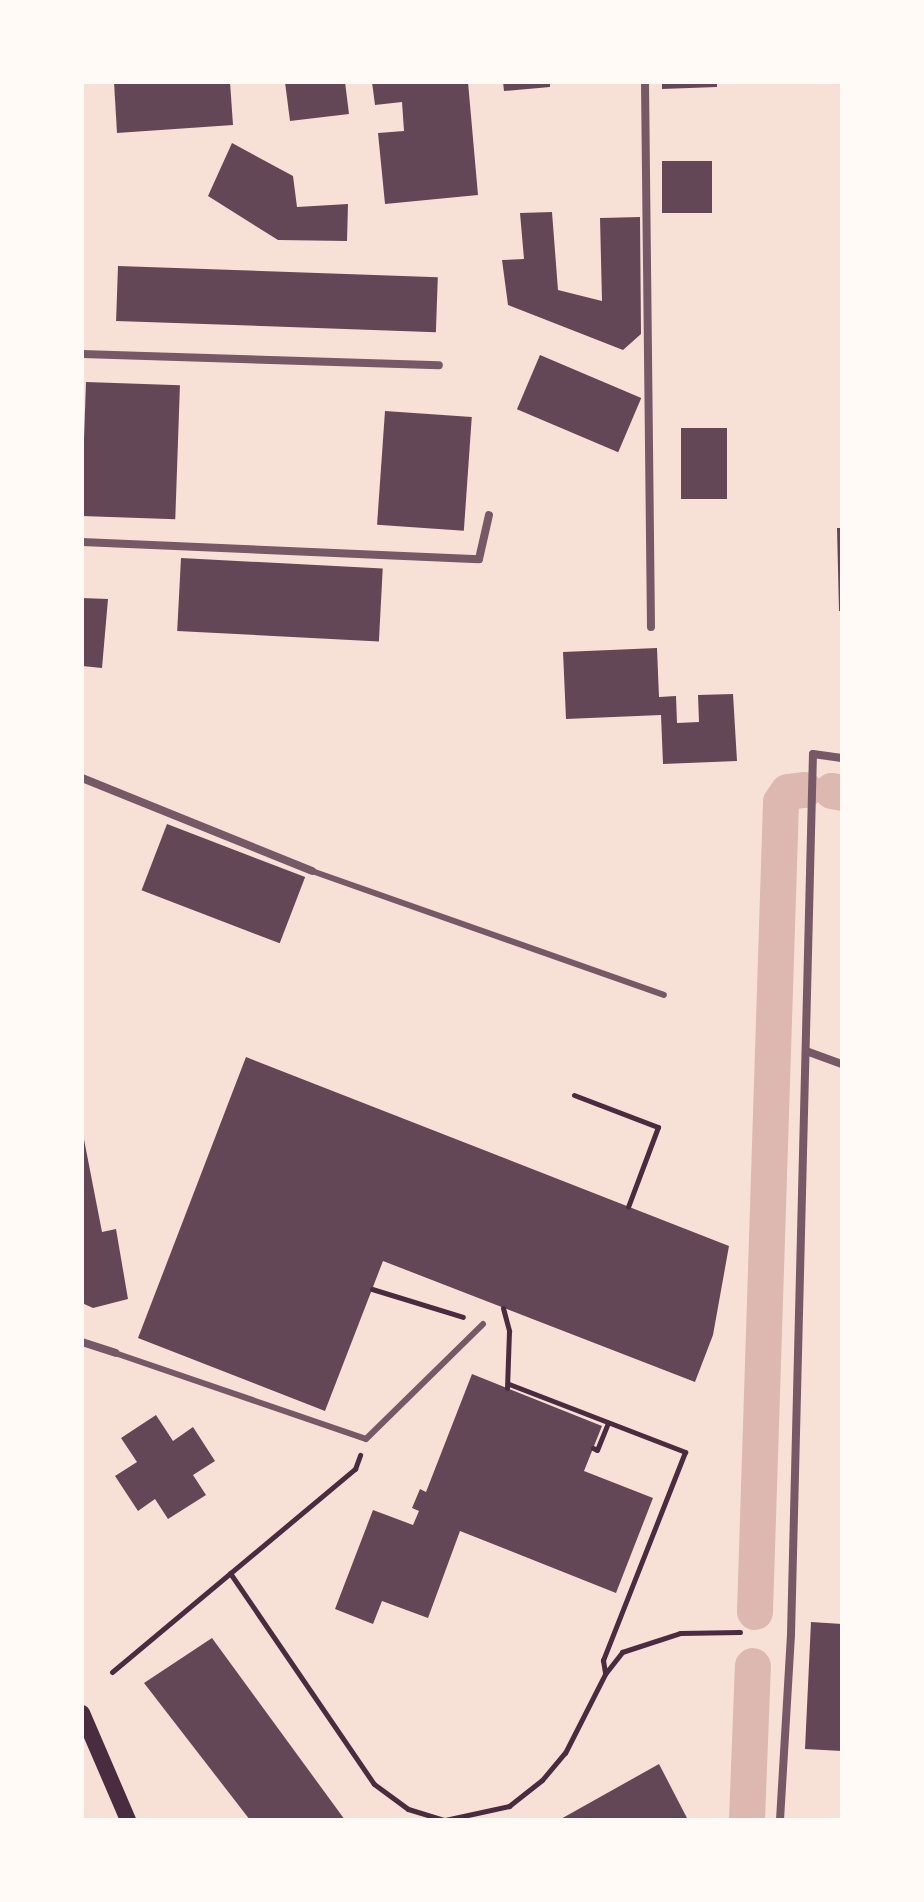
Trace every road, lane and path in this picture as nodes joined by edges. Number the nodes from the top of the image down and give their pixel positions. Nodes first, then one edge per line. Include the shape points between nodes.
1 (645, 82) edge
2 (82, 354) edge
3 (439, 365) dead end
4 (489, 515) dead end
5 (82, 542) edge
6 (651, 627) dead end
7 (842, 758) edge
8 (82, 778) edge
9 (312, 871) joint
10 (664, 995) dead end
11 (806, 1051) junction
12 (842, 1064) edge
13 (574, 1095) dead end
14 (628, 1207) dead end
15 (372, 1289) dead end
16 (503, 1308) dead end
17 (483, 1324) joint
18 (82, 1342) edge
19 (115, 1353) joint
20 (608, 1423) junction
21 (366, 1439) junction
22 (593, 1448) dead end
23 (230, 1573) junction
24 (740, 1632) dead end
25 (112, 1672) dead end
26 (605, 1674) junction
27 (82, 1713) edge
28 (128, 1820) edge
29 (780, 1820) edge

1 - 6 street
2 - 3 street
4 - 5 street via 479,559
7 - 11 street via 813,754
8 - 9 street
9 - 10 lane
11 - 12 street
11 - 29 street via 791,1634
13 - 14 path via 658,1127
15 - 17 path
16 - 20 path via 509,1331 508,1386
17 - 21 lane
18 - 19 street
19 - 21 lane
20 - 22 path via 597,1450
20 - 26 path via 685,1452 603,1660
21 - 23 path via 355,1469
23 - 25 path
23 - 26 path via 374,1784 408,1809 445,1820 509,1806 542,1780 565,1753
24 - 26 path via 680,1633 642,1644 622,1652
27 - 28 main road

